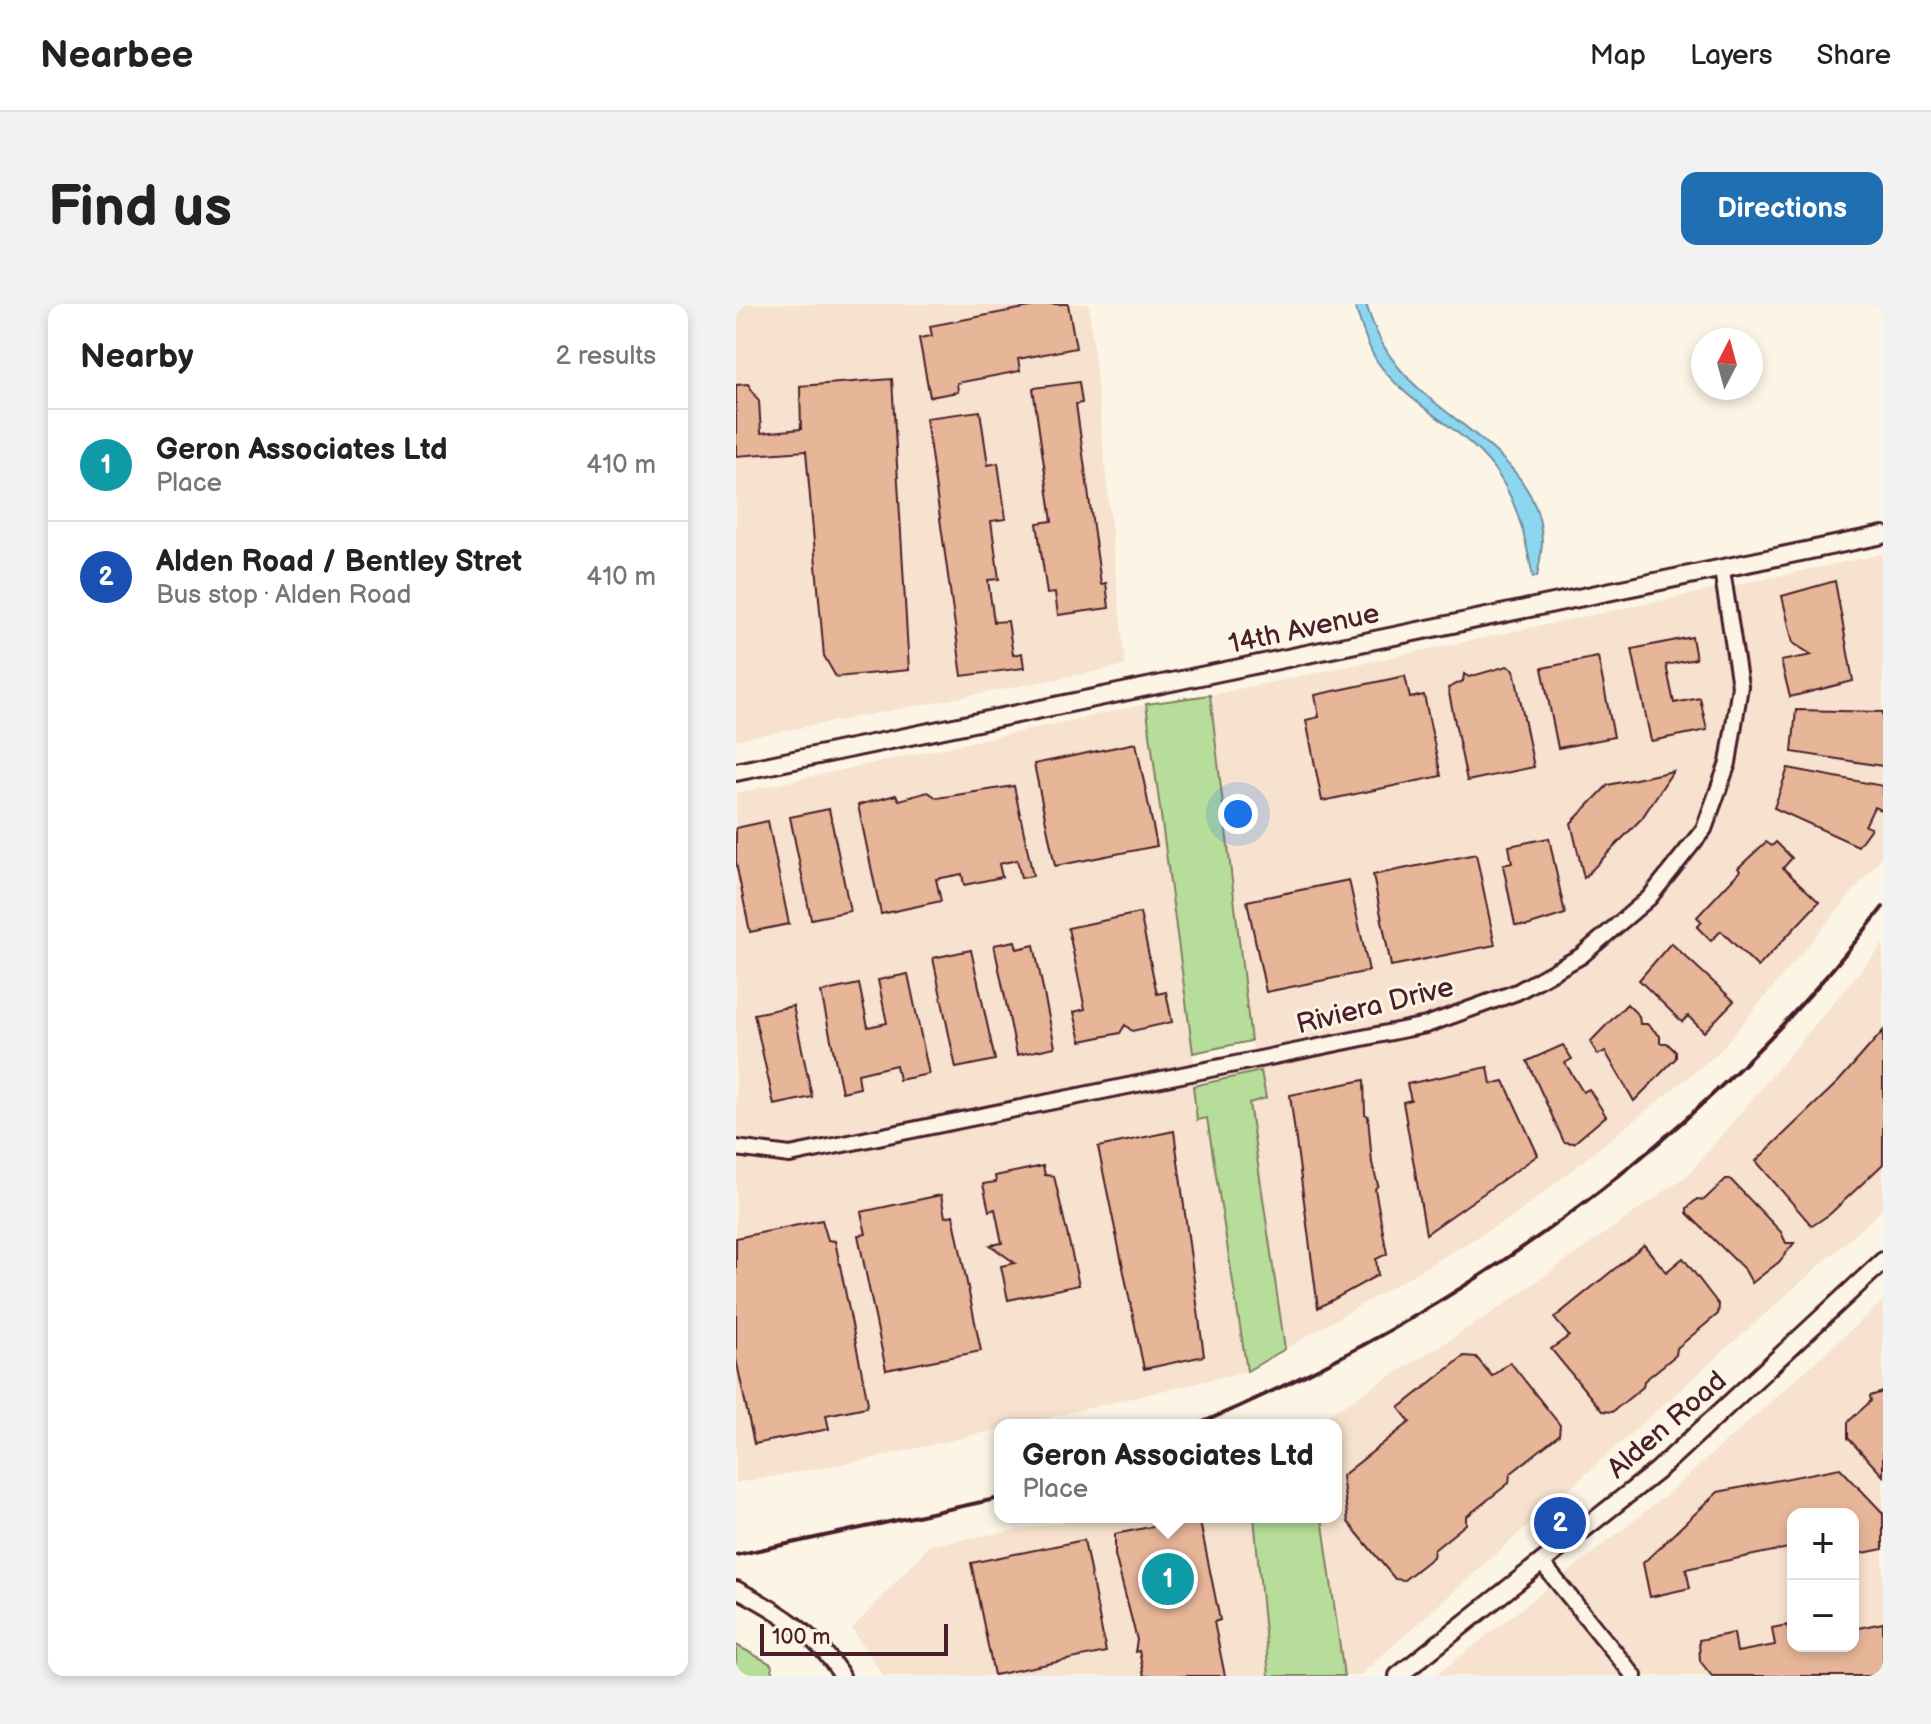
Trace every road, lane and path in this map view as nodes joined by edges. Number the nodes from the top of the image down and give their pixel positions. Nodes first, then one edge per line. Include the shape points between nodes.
1 (1883, 535) edge
2 (1722, 570) junction
3 (736, 772) edge
4 (736, 1148) edge
5 (1883, 1261) edge
6 (1542, 1563) junction
7 (736, 1589) edge
8 (842, 1676) edge
9 (1398, 1676) edge
10 (1634, 1676) edge

1 - 2 main road, 14th Avenue
2 - 3 main road, 14th Avenue
2 - 4 street, Riviera Drive via 1740,686 1728,763 1704,829 1649,898 1581,956 1517,992 1426,1025 790,1155
5 - 6 main road, Alden Road via 1657,1471
6 - 9 main road, Alden Road
6 - 10 street
7 - 8 street via 806,1633

